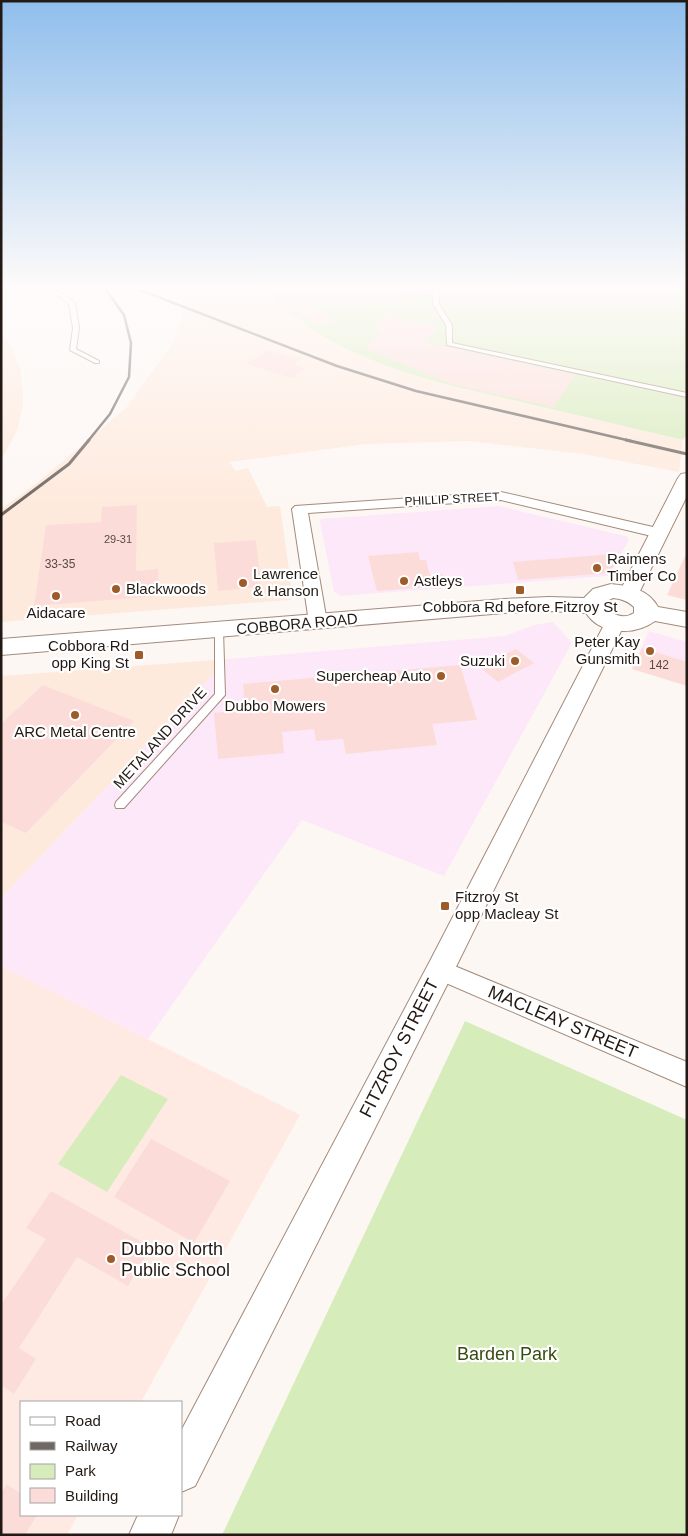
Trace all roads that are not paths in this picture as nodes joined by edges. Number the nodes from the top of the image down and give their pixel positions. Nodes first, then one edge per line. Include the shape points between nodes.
1 (533, 362) edge
2 (687, 394) edge
3 (687, 478) edge
4 (660, 533) junction
5 (629, 593) junction
6 (593, 606) junction
7 (647, 612) junction
8 (687, 620) edge
9 (318, 622) junction
10 (615, 623) junction
11 (218, 630) junction
12 (1, 647) edge
13 (120, 805) dead end
14 (440, 970) junction
15 (687, 1075) edge
16 (182, 1470) edge
17 (158, 1516) edge
18 (149, 1535) edge

1 - 2 lane
3 - 4 street
4 - 5 street
4 - 9 street, PHILLIP STREET via 501,496 300,510
5 - 6 main road via 603,593
5 - 7 main road via 642,601
6 - 9 main road, COBBORA ROAD via 504,606
6 - 10 main road via 600,616
7 - 8 main road
7 - 10 main road via 637,622
9 - 11 main road, COBBORA ROAD
10 - 14 street, FITZROY STREET
11 - 12 main road, COBBORA ROAD
11 - 13 lane, METALAND DRIVE via 220,695
14 - 15 street, MACLEAY STREET
14 - 16 street, FITZROY STREET
17 - 18 street

